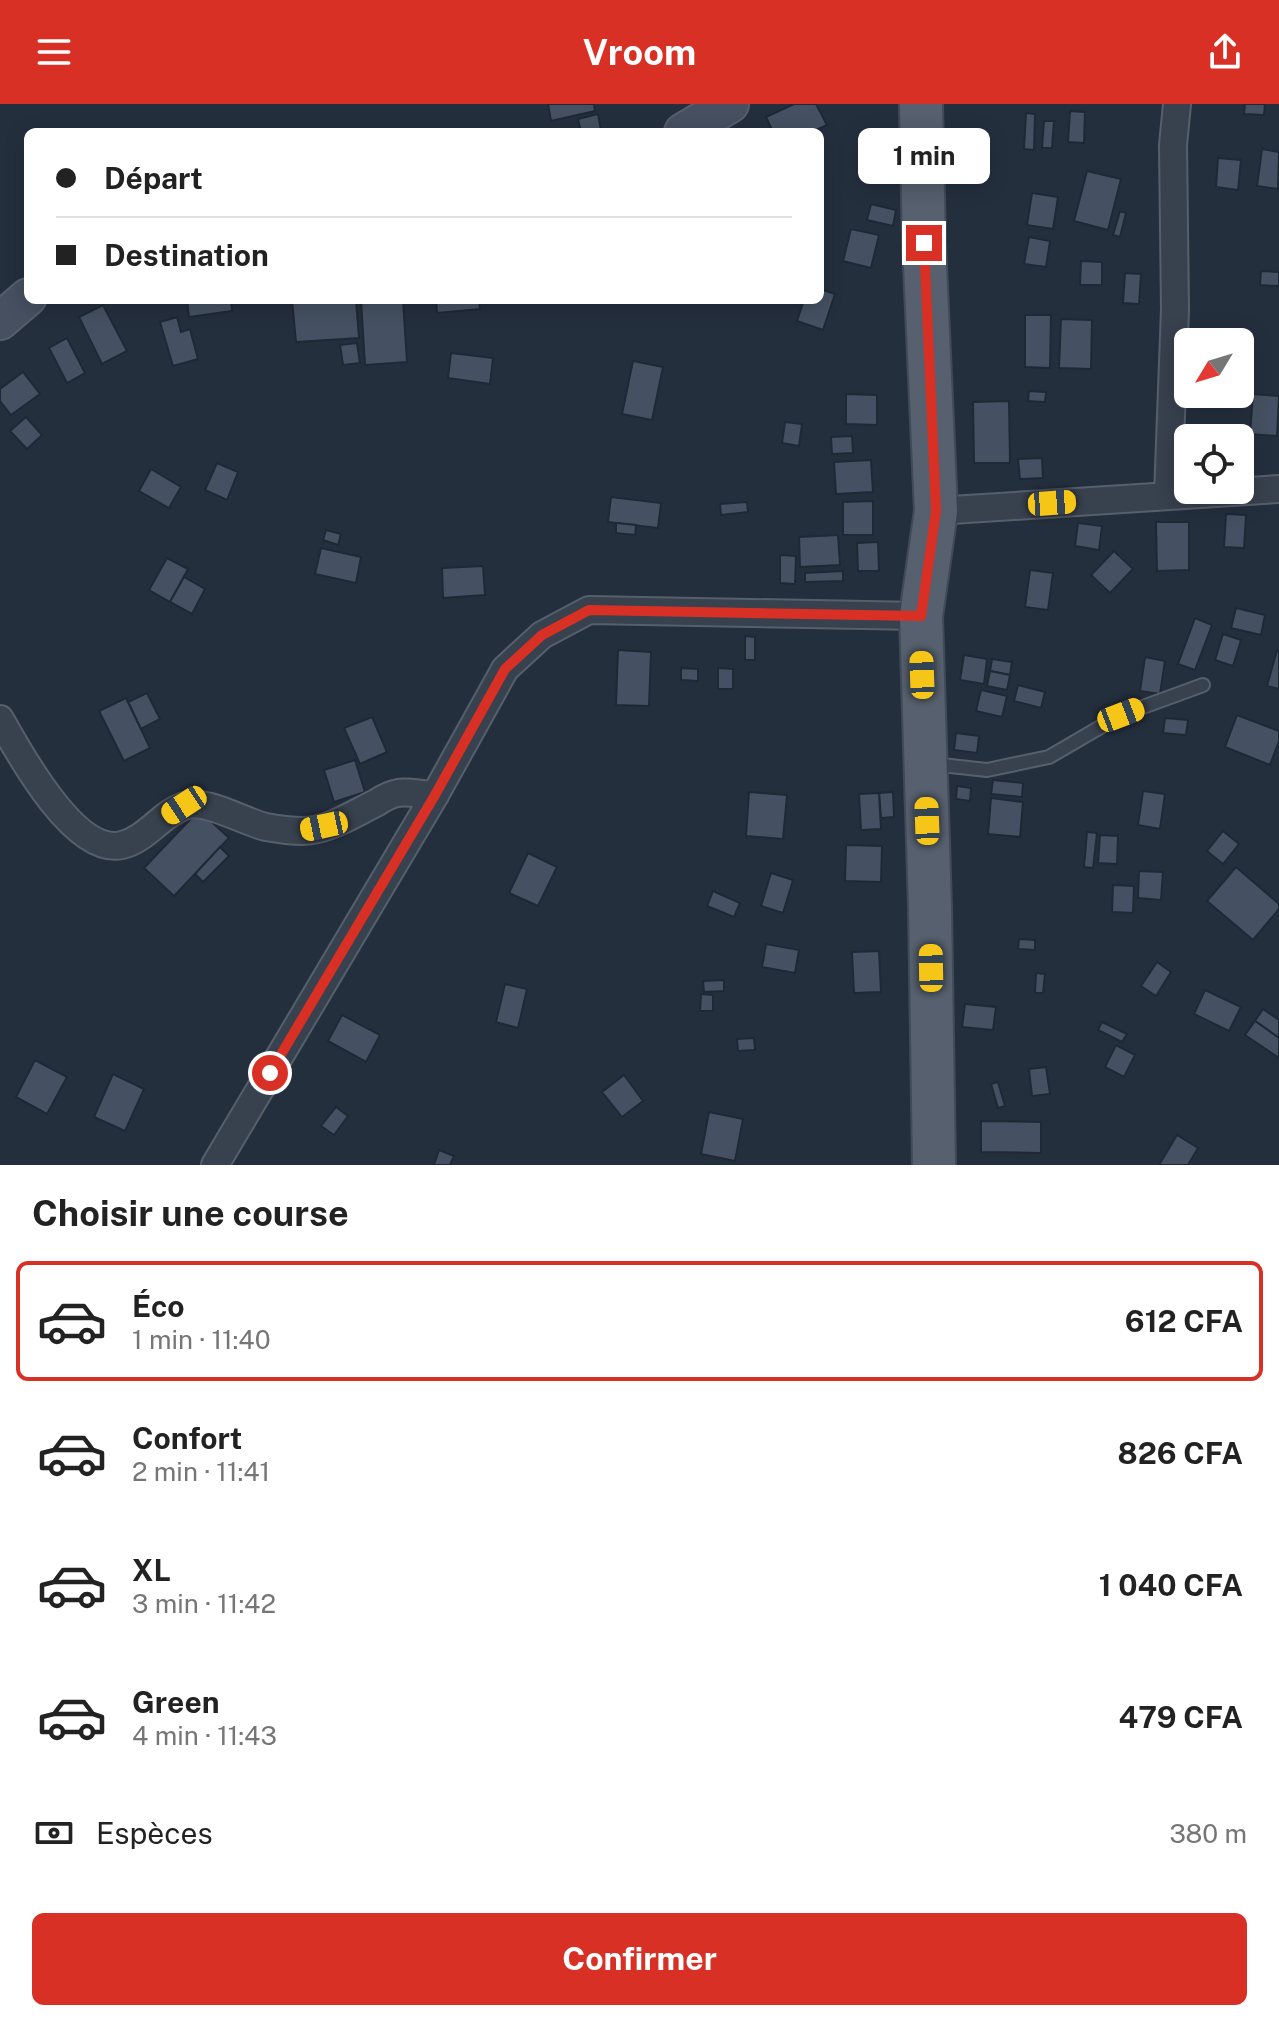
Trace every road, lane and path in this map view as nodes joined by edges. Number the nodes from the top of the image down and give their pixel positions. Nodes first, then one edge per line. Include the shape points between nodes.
1 (730, 104) edge
2 (921, 104) edge
3 (1177, 104) edge
4 (690, 128) edge
5 (24, 300) edge
6 (0, 321) edge
7 (1279, 489) edge
8 (1168, 496) junction
9 (936, 511) junction
10 (921, 616) junction
11 (1203, 685) dead end
12 (0, 719) edge
13 (925, 763) junction
14 (435, 795) junction
15 (215, 1165) edge
16 (934, 1165) edge

1 - 4 main road
2 - 9 main road
3 - 8 street
5 - 6 main road
7 - 8 street
8 - 9 street
9 - 10 main road
10 - 13 main road
10 - 14 street via 589,610 542,635 505,669
11 - 13 lane via 1121,715 1049,757 987,770
12 - 14 street via 33,777 69,821 111,846 138,838 184,805 265,827 304,831 350,817 396,793
13 - 16 main road
14 - 15 street

